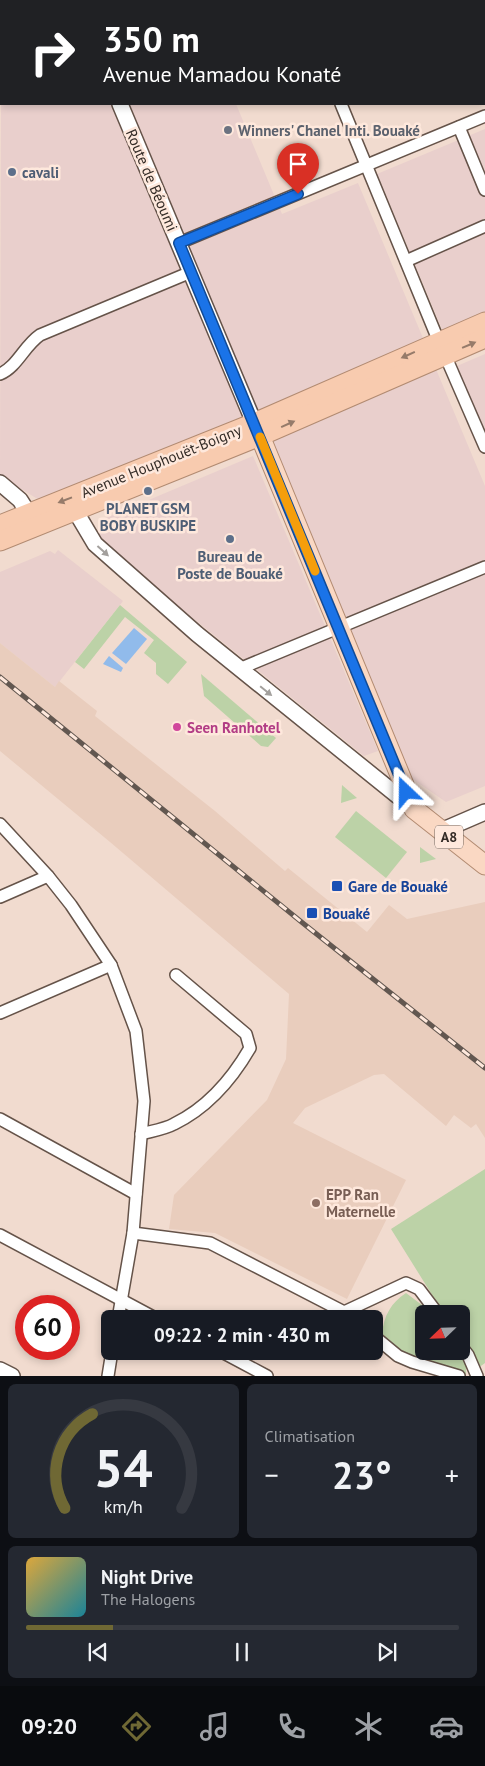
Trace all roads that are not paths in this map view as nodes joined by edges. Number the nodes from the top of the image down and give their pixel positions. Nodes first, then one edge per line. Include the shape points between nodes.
1 (120, 105) edge
2 (341, 105) edge
3 (485, 116) edge
4 (459, 127) junction
5 (366, 166) junction
6 (485, 190) edge
7 (485, 226) edge
8 (179, 243) junction
9 (406, 261) junction
10 (191, 272) junction
11 (485, 322) edge
12 (485, 338) edge
13 (442, 348) junction
14 (0, 374) edge
15 (257, 430) junction
16 (485, 447) edge
17 (0, 483) edge
18 (76, 512) junction
19 (29, 514) junction
20 (0, 525) edge
21 (0, 541) edge
22 (485, 567) edge
23 (338, 628) junction
24 (239, 669) junction
25 (414, 809) junction
26 (485, 812) edge
27 (0, 824) edge
28 (442, 831) junction
29 (485, 864) edge
30 (48, 876) junction
31 (0, 897) edge
32 (111, 965) junction
33 (176, 975) dead end
34 (0, 1013) edge
35 (0, 1119) edge
36 (141, 1134) junction
37 (136, 1194) junction
38 (133, 1232) junction
39 (0, 1235) edge
40 (121, 1300) junction
41 (431, 1305) edge
42 (119, 1310) edge
43 (140, 1310) edge
44 (337, 1310) edge
45 (359, 1310) edge
46 (383, 1344) edge
47 (111, 1360) edge
48 (237, 1360) edge
49 (470, 1360) edge
50 (0, 1370) edge
51 (12, 1376) edge
52 (108, 1376) edge
53 (267, 1376) edge
54 (458, 1376) edge
55 (477, 1376) edge

1 - 8 street, Route de Béoumi / A8
2 - 5 street
3 - 4 street
4 - 5 street
4 - 6 street
5 - 8 street
5 - 9 street
7 - 9 street
8 - 10 street, Route de Béoumi / A8
9 - 13 street
10 - 14 street via 40,335 10,368
10 - 15 street, Route de Béoumi / A8
11 - 13 highway, Avenue Houphouët-Boigny
13 -> 12 highway, Avenue Houphouët-Boigny
13 - 15 highway, Avenue Houphouët-Boigny
13 - 16 street
15 - 18 highway, Avenue Houphouët-Boigny
15 -> 19 highway, Avenue Houphouët-Boigny
15 - 23 main road, Route de Béoumi / A8
17 - 19 street via 20,500
18 - 21 highway, Avenue Houphouët-Boigny
18 -> 24 street via 95,544
19 - 20 highway, Avenue Houphouët-Boigny
22 - 23 street
23 - 24 street
23 - 25 main road, Route de Béoumi / A8
24 -> 25 street
25 - 28 main road, Route de Béoumi / A8
26 - 28 street
27 - 30 street
28 - 29 main road, Route de Béoumi / A8
30 - 31 street
30 - 32 street via 71,904
32 - 34 street
32 - 36 street via 136,1031 144,1101
33 - 36 street via 246,1034 250,1048 238,1069 205,1105 174,1125
35 - 37 street
36 - 37 street
37 - 38 street
38 - 40 street
38 - 44 street via 210,1243
39 - 40 street
40 - 42 street
40 - 43 street
41 - 45 street via 419,1289 406,1283
46 - 54 street via 412,1362
47 - 52 street
48 - 53 street
49 - 55 street
50 - 51 street

